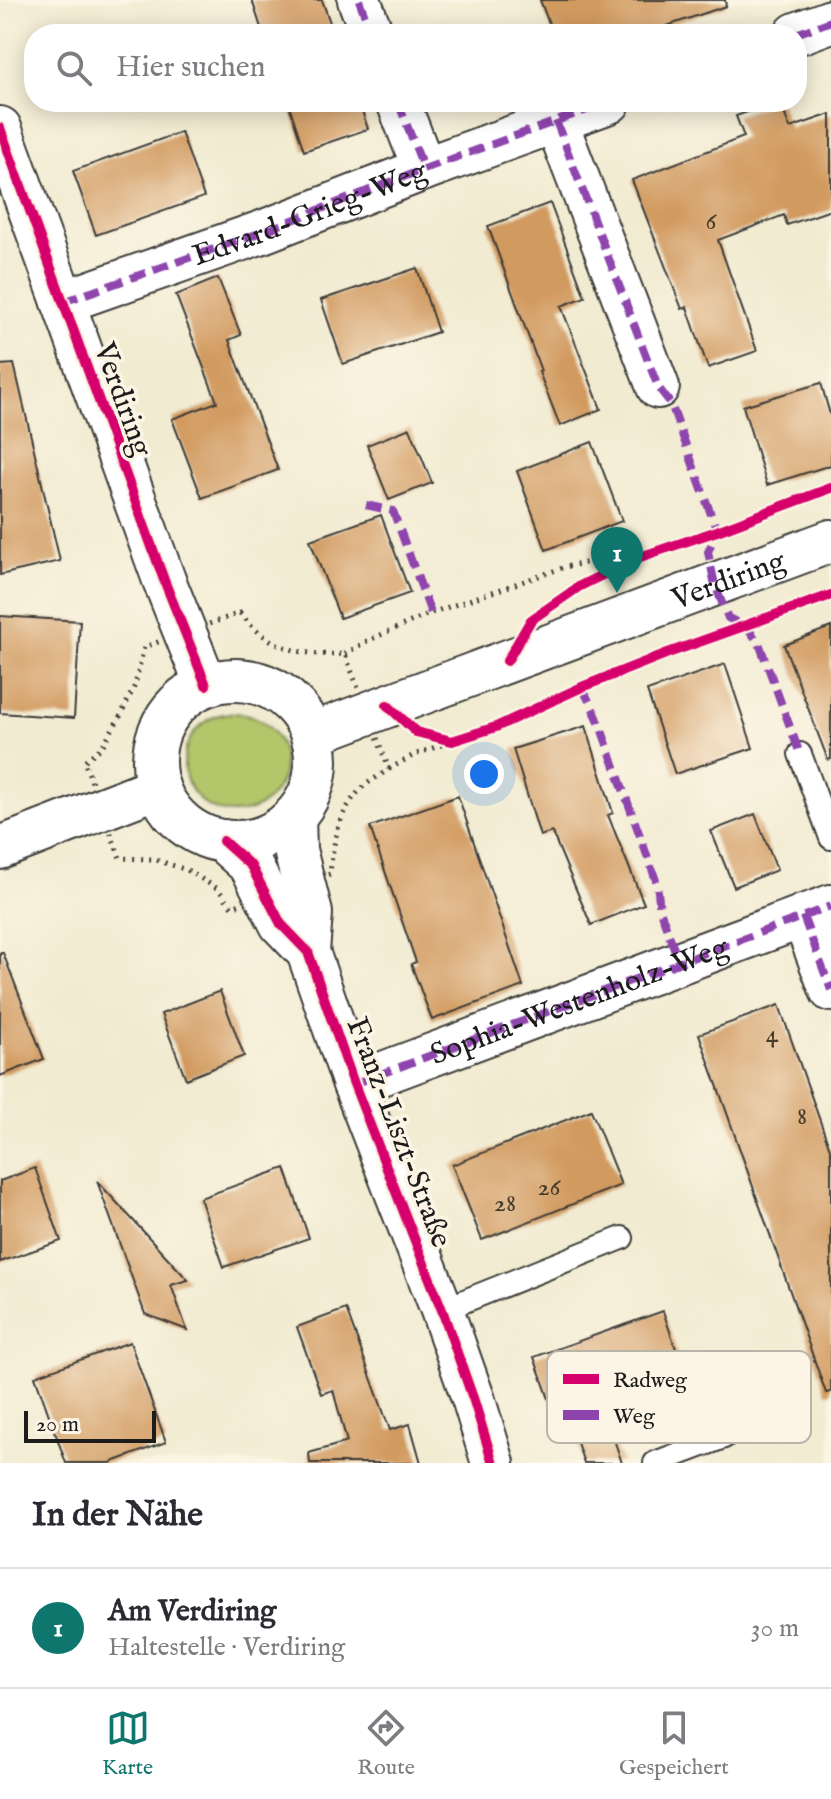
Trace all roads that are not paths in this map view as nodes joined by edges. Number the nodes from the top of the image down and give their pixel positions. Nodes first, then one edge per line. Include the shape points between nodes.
1 (359, 0) edge
2 (831, 21) edge
3 (368, 24) edge
4 (807, 30) edge
5 (402, 112) edge
6 (581, 112) edge
7 (556, 121) junction
8 (0, 128) edge
9 (424, 169) junction
10 (63, 302) junction
11 (658, 387) dead end
12 (831, 541) edge
13 (206, 685) junction
14 (312, 734) junction
15 (800, 754) dead end
16 (158, 787) junction
17 (294, 817) junction
18 (831, 838) edge
19 (223, 841) junction
20 (0, 848) edge
21 (284, 889) junction
22 (817, 911) edge
23 (831, 990) edge
24 (354, 1084) junction
25 (622, 1238) dead end
26 (442, 1310) junction
27 (708, 1443) edge
28 (493, 1463) edge
29 (655, 1463) edge

1 - 3 street
2 - 4 street
5 - 9 street
6 - 7 street, Edvard-Grieg-Weg
7 - 9 street, Edvard-Grieg-Weg
7 - 11 street
8 - 10 street, Verdiring
9 - 10 street, Edvard-Grieg-Weg
10 - 13 street, Verdiring
12 - 14 street, Verdiring
13 - 14 street via 246,680 268,686 289,700
13 - 16 street via 175,705 164,721 156,743
14 - 17 street via 316,775
15 - 18 lane
16 - 19 street via 183,822
16 - 20 street
17 - 19 street via 265,836
17 - 21 street, Franz-Liszt-Straße via 295,850
19 - 21 street, Franz-Liszt-Straße
21 - 24 street, Franz-Liszt-Straße via 311,913 308,952
22 - 23 street, Sophia-Westenholz-Weg
22 - 24 street, Sophia-Westenholz-Weg
24 - 26 street, Franz-Liszt-Straße
25 - 26 lane
26 - 28 street, Franz-Liszt-Straße
27 - 29 lane

